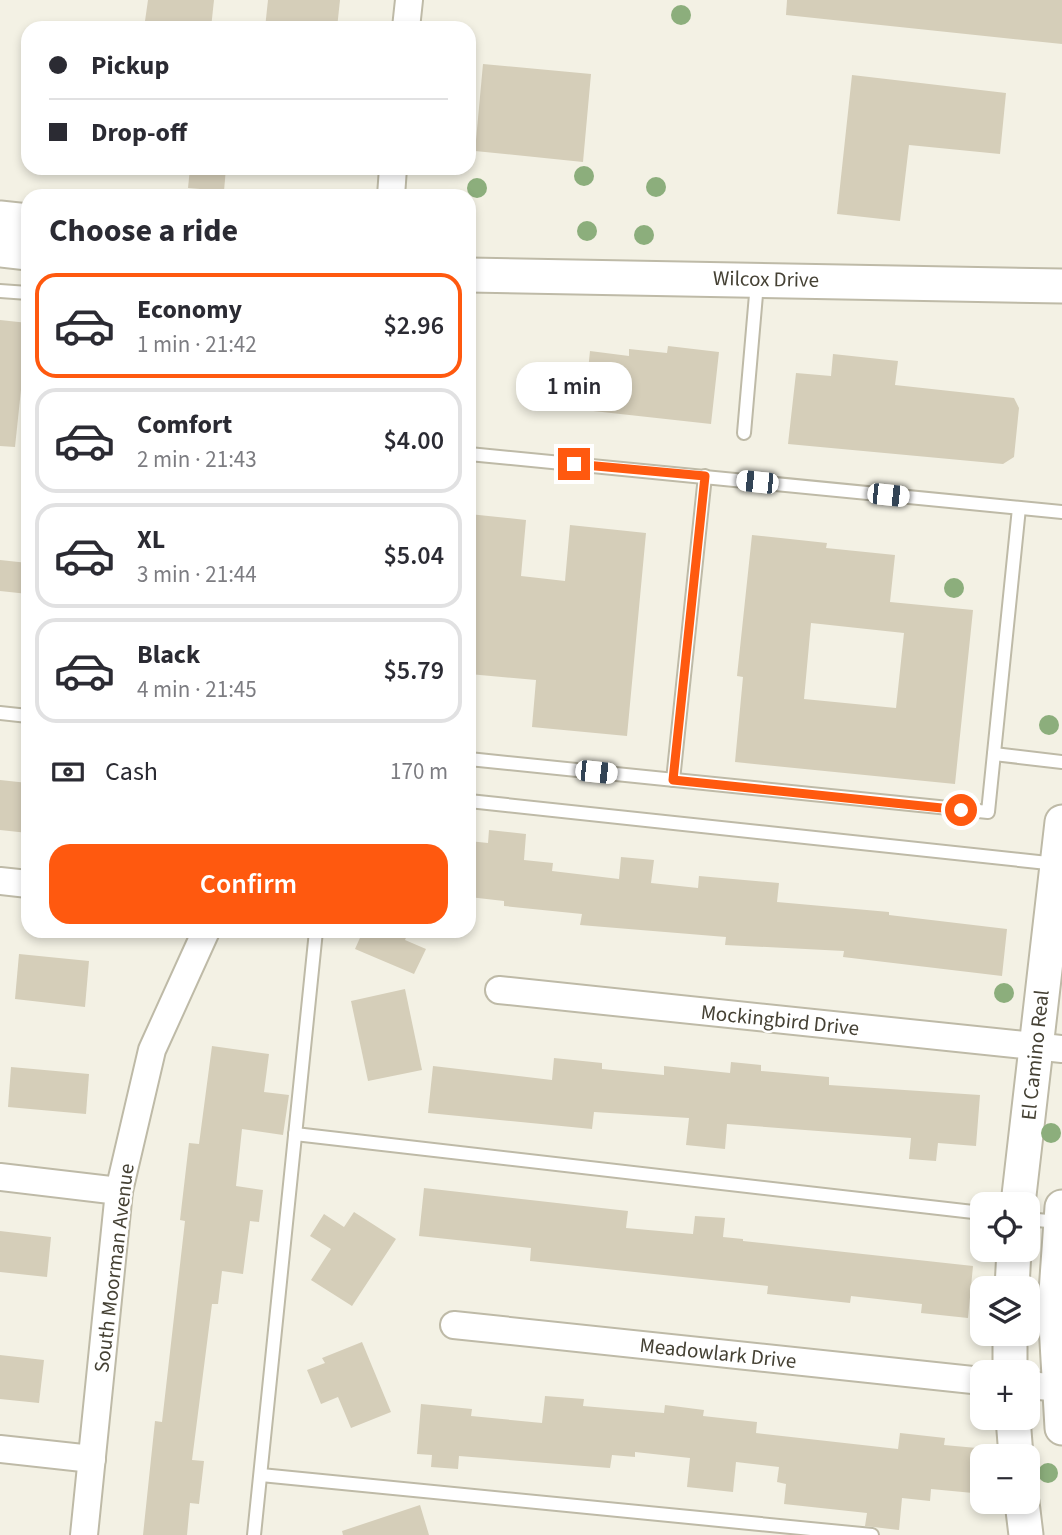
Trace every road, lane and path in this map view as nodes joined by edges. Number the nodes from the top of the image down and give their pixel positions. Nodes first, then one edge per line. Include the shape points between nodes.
1 (409, 0) edge
2 (407, 21) edge
3 (0, 218) edge
4 (21, 220) edge
5 (0, 250) edge
6 (21, 252) edge
7 (476, 275) edge
8 (757, 279) junction
9 (1062, 286) edge
10 (0, 291) edge
11 (21, 292) edge
12 (744, 433) dead end
13 (476, 455) edge
14 (705, 476) junction
15 (1020, 508) junction
16 (1062, 512) edge
17 (0, 713) edge
18 (21, 715) edge
19 (994, 754) junction
20 (476, 760) edge
21 (1062, 761) edge
22 (673, 780) junction
23 (476, 802) edge
24 (1062, 822) edge
25 (1059, 865) edge
26 (0, 881) edge
27 (21, 883) edge
28 (197, 938) edge
29 (315, 938) edge
30 (499, 990) dead end
31 (1049, 1048) edge
32 (295, 1134) junction
33 (0, 1177) edge
34 (119, 1191) junction
35 (1020, 1192) edge
36 (970, 1212) edge
37 (1061, 1217) edge
38 (1040, 1218) edge
39 (454, 1325) dead end
40 (970, 1380) edge
41 (1049, 1387) edge
42 (1062, 1428) edge
43 (0, 1449) edge
44 (92, 1458) junction
45 (261, 1475) junction
46 (1023, 1514) edge
47 (84, 1535) edge
48 (254, 1535) edge
49 (872, 1535) edge
50 (1026, 1535) edge

1 - 2 street
3 - 4 street
5 - 6 street
7 - 8 street, Wilcox Drive
8 - 9 street, Wilcox Drive
8 - 12 lane
10 - 11 lane
13 - 14 lane
14 - 15 lane
14 - 22 lane
15 - 16 lane
15 - 19 lane
17 - 18 lane
19 - 21 lane
19 - 22 lane via 988,812
20 - 22 lane
23 - 25 lane
24 - 25 street, El Camino Real
25 - 31 street, El Camino Real
26 - 27 street
28 - 34 street, South Moorman Avenue via 152,1050
29 - 32 lane
30 - 31 street, Mockingbird Drive
31 - 35 street, El Camino Real
32 - 36 lane
32 - 45 lane
33 - 34 street
34 - 44 street, South Moorman Avenue
37 - 38 lane
37 - 41 street
39 - 40 street, Meadowlark Drive
41 - 42 street
43 - 44 street
44 - 47 street, South Moorman Avenue
45 - 48 lane
45 - 49 lane
46 - 50 street

